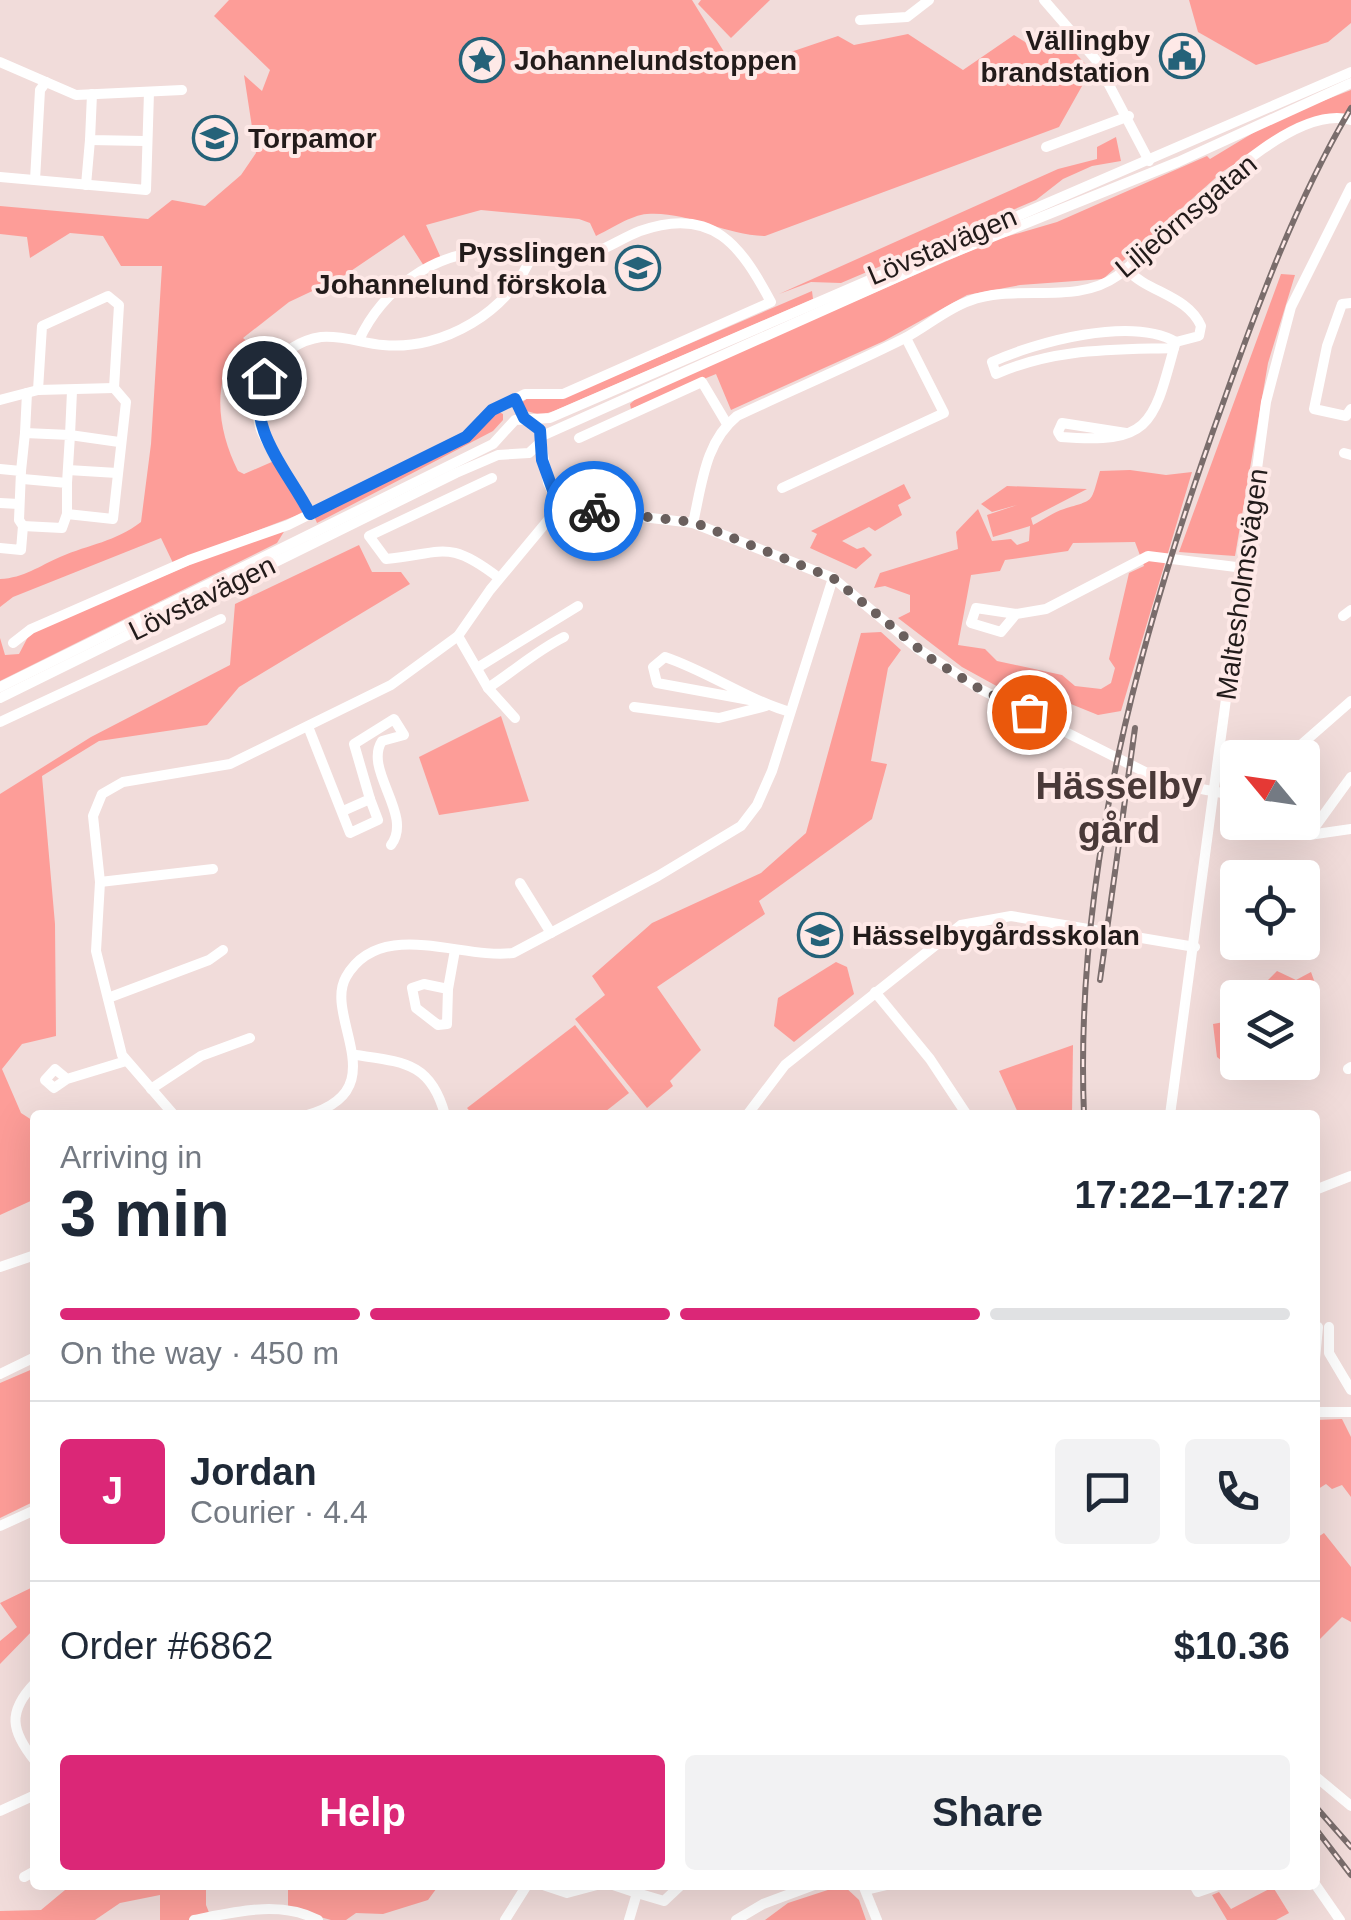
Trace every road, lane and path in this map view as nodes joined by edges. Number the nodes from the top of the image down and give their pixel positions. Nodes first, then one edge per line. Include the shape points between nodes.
1 (930, 0) edge
2 (1044, 0) edge
3 (860, 20) dead end
4 (0, 62) edge
5 (1351, 72) edge
6 (46, 82) junction
7 (1351, 82) edge
8 (182, 90) dead end
9 (149, 92) junction
10 (92, 94) junction
11 (1129, 116) junction
12 (1351, 120) edge
13 (90, 140) junction
14 (146, 142) junction
15 (1046, 147) dead end
16 (1147, 158) junction
17 (1153, 172) junction
18 (0, 177) edge
19 (35, 180) junction
20 (86, 185) junction
21 (1351, 187) edge
22 (532, 255) junction
23 (1126, 269) junction
24 (1351, 303) edge
25 (906, 338) junction
26 (359, 340) junction
27 (1175, 345) junction
28 (114, 388) junction
29 (72, 391) junction
30 (33, 392) junction
31 (0, 400) edge
32 (510, 401) junction
33 (1351, 409) edge
34 (529, 420) junction
35 (726, 424) junction
36 (508, 429) junction
37 (25, 433) junction
38 (1126, 433) junction
39 (70, 435) junction
40 (579, 438) dead end
41 (541, 439) junction
42 (119, 442) junction
43 (517, 453) junction
44 (0, 470) edge
45 (68, 470) junction
46 (117, 474) junction
47 (22, 475) junction
48 (492, 478) dead end
49 (67, 483) junction
50 (548, 483) junction
51 (782, 488) dead end
52 (0, 503) edge
53 (19, 504) junction
54 (559, 507) junction
55 (67, 514) junction
56 (310, 514) junction
57 (693, 522) junction
58 (23, 526) junction
59 (0, 548) edge
60 (1244, 568) junction
61 (499, 578) junction
62 (833, 578) junction
63 (578, 606) dead end
64 (1016, 614) dead end
65 (221, 618) dead end
66 (458, 636) junction
67 (564, 637) dead end
68 (523, 640) junction
69 (13, 643) dead end
70 (536, 651) junction
71 (477, 668) junction
72 (0, 687) edge
73 (488, 688) junction
74 (0, 698) edge
75 (1351, 701) edge
76 (761, 703) junction
77 (634, 708) dead end
78 (790, 712) junction
79 (515, 718) dead end
80 (0, 722) edge
81 (308, 729) junction
82 (1307, 740) edge
83 (1351, 777) edge
84 (1215, 793) junction
85 (1220, 794) edge
86 (370, 799) junction
87 (343, 811) junction
88 (1320, 819) edge
89 (1351, 829) edge
90 (1320, 833) edge
91 (391, 845) dead end
92 (213, 868) dead end
93 (100, 882) junction
94 (520, 883) dead end
95 (551, 933) junction
96 (1195, 947) junction
97 (223, 950) dead end
98 (455, 950) junction
99 (448, 989) junction
100 (875, 992) junction
101 (108, 998) junction
102 (250, 1038) dead end
103 (356, 1054) junction
104 (126, 1061) junction
105 (67, 1079) dead end
106 (151, 1089) junction
107 (754, 1104) junction
108 (170, 1110) edge
109 (318, 1110) edge
110 (444, 1110) edge
111 (750, 1110) edge
112 (758, 1110) edge
113 (964, 1110) edge
114 (1171, 1110) edge
115 (1351, 1176) edge
116 (1320, 1188) edge
117 (30, 1256) edge
118 (0, 1268) edge
119 (1320, 1339) edge
120 (30, 1359) edge
121 (0, 1374) edge
122 (1351, 1390) edge
123 (1320, 1412) edge
124 (1351, 1412) edge
125 (30, 1512) edge
126 (0, 1526) edge
127 (30, 1690) edge
128 (30, 1755) edge
129 (1320, 1780) edge
130 (30, 1797) edge
131 (1351, 1806) edge
132 (0, 1811) edge
133 (30, 1874) edge
134 (24, 1877) dead end
135 (524, 1890) edge
136 (556, 1890) edge
137 (580, 1890) edge
138 (628, 1890) edge
139 (676, 1890) edge
140 (801, 1890) edge
141 (865, 1890) edge
142 (1319, 1890) edge
143 (637, 1893) junction
144 (194, 1920) edge
145 (318, 1920) edge
146 (506, 1920) edge
147 (629, 1920) edge
148 (736, 1920) edge
149 (877, 1920) edge
150 (1340, 1920) edge

1 - 3 street via 906,17
2 - 11 street via 1096,60
4 - 6 street
5 - 16 street, Lövstavägen
6 - 10 street via 76,95
6 - 19 street via 40,90
7 - 17 street, Lövstavägen
8 - 9 street
9 - 10 street
9 - 14 street
10 - 13 street
11 - 15 street
11 - 16 street
12 - 23 street, Liljeörnsgatan via 1313,124 1240,166
13 - 14 street
13 - 20 street
14 - 20 street via 146,190
16 - 17 street
16 - 34 street, Lövstavägen
17 - 41 street, Lövstavägen via 944,256
18 - 19 street
19 - 20 street
21 - 60 street, Maltesholmsvägen via 1307,268 1279,344
22 - 26 street via 472,252 435,264 389,296
22 - 26 street via 502,298 454,333 410,344
22 - 32 street via 575,257 641,231 696,226 738,246 771,302 562,394 531,393
23 - 25 street, Liljeörnsgatan via 1084,291 968,301
23 - 27 street via 1196,314 1200,336
24 - 33 street via 1342,304 1332,328 1314,409 1346,416
25 - 35 street, Liljeörnsgatan
25 - 51 street via 944,413
26 - 56 street via 328,337 295,345 270,367 260,388 260,426
27 - 27 street via 1165,336 1130,332 1076,336 992,362 996,374 1080,350
27 - 38 street via 1158,408 1149,422
28 - 29 street
28 - 30 street via 119,305 108,296 42,326
28 - 42 street via 126,402
29 - 30 street
29 - 39 street
30 - 31 street
30 - 37 street
32 - 34 street
32 - 36 street
32 - 56 street via 466,437
34 - 36 street, Lövstavägen
34 - 41 street
35 - 40 street via 702,382
35 - 57 street via 710,454
36 - 43 street
36 - 72 street, Lövstavägen
37 - 39 street
37 - 47 street
38 - 38 street via 1062,423 1058,432 1105,440
39 - 42 street
39 - 45 street
41 - 43 street, Lövstavägen via 534,451
41 - 50 street
42 - 46 street
43 - 50 street
43 - 74 street, Lövstavägen via 498,454 389,505
44 - 47 street
45 - 46 street
45 - 49 street
46 - 55 street via 113,519
47 - 49 street
47 - 53 street
48 - 61 street via 369,536 386,560 450,550
49 - 55 street
50 - 54 street
52 - 53 street
53 - 58 street
54 - 57 street
54 - 61 street
55 - 58 street via 62,528
56 - 69 street via 31,629
57 - 62 street
58 - 59 street via 21,550
60 - 64 street via 1163,556 1139,560 1046,610
60 - 84 street, Maltesholmsvägen
61 - 66 street
62 - 78 street
62 - 84 street via 918,649 980,689 1165,782
63 - 68 street
65 - 80 street
66 - 71 street
66 - 81 street via 391,686
67 - 70 street
68 - 70 street
68 - 71 street
70 - 73 street
71 - 73 street
73 - 79 street
75 - 82 street
76 - 76 street via 708,672 665,657 653,667 657,683
76 - 77 street via 719,718
76 - 78 street
78 - 95 street via 757,805 741,826
81 - 87 street
81 - 93 street via 230,764 111,786 94,816
83 - 88 street
84 - 85 street
84 - 96 street, Maltesholmsvägen
86 - 87 street
86 - 87 street via 378,820 350,833
86 - 91 street via 354,744 394,719 404,736 382,741 378,753 396,821
89 - 90 street
92 - 93 street
93 - 101 street via 94,936
94 - 95 street
95 - 98 street via 513,953 488,957
96 - 100 street via 1011,916 979,919 950,930
96 - 114 street, Maltesholmsvägen
97 - 101 street
98 - 99 street
98 - 103 street via 393,945 356,965 340,994
99 - 99 street via 412,988 416,1008 438,1025 447,1024
100 - 107 street via 785,1064
100 - 113 street
101 - 104 street
102 - 106 street via 200,1056
103 - 109 street via 346,1086 335,1102
103 - 110 street via 416,1067 438,1091
104 - 105 street
104 - 106 street
106 - 108 street
107 - 111 street
107 - 112 street
115 - 116 street
117 - 118 street
119 - 122 street via 1323,1327 1329,1353
120 - 121 street
123 - 124 street
125 - 126 street
127 - 128 street via 14,1711 13,1725
129 - 131 street
130 - 132 street
133 - 134 street
135 - 146 street
136 - 137 street
138 - 143 street
139 - 143 street via 664,1901
140 - 148 street
141 - 149 street
142 - 150 street
143 - 147 street
144 - 145 street via 256,1909 298,1909

